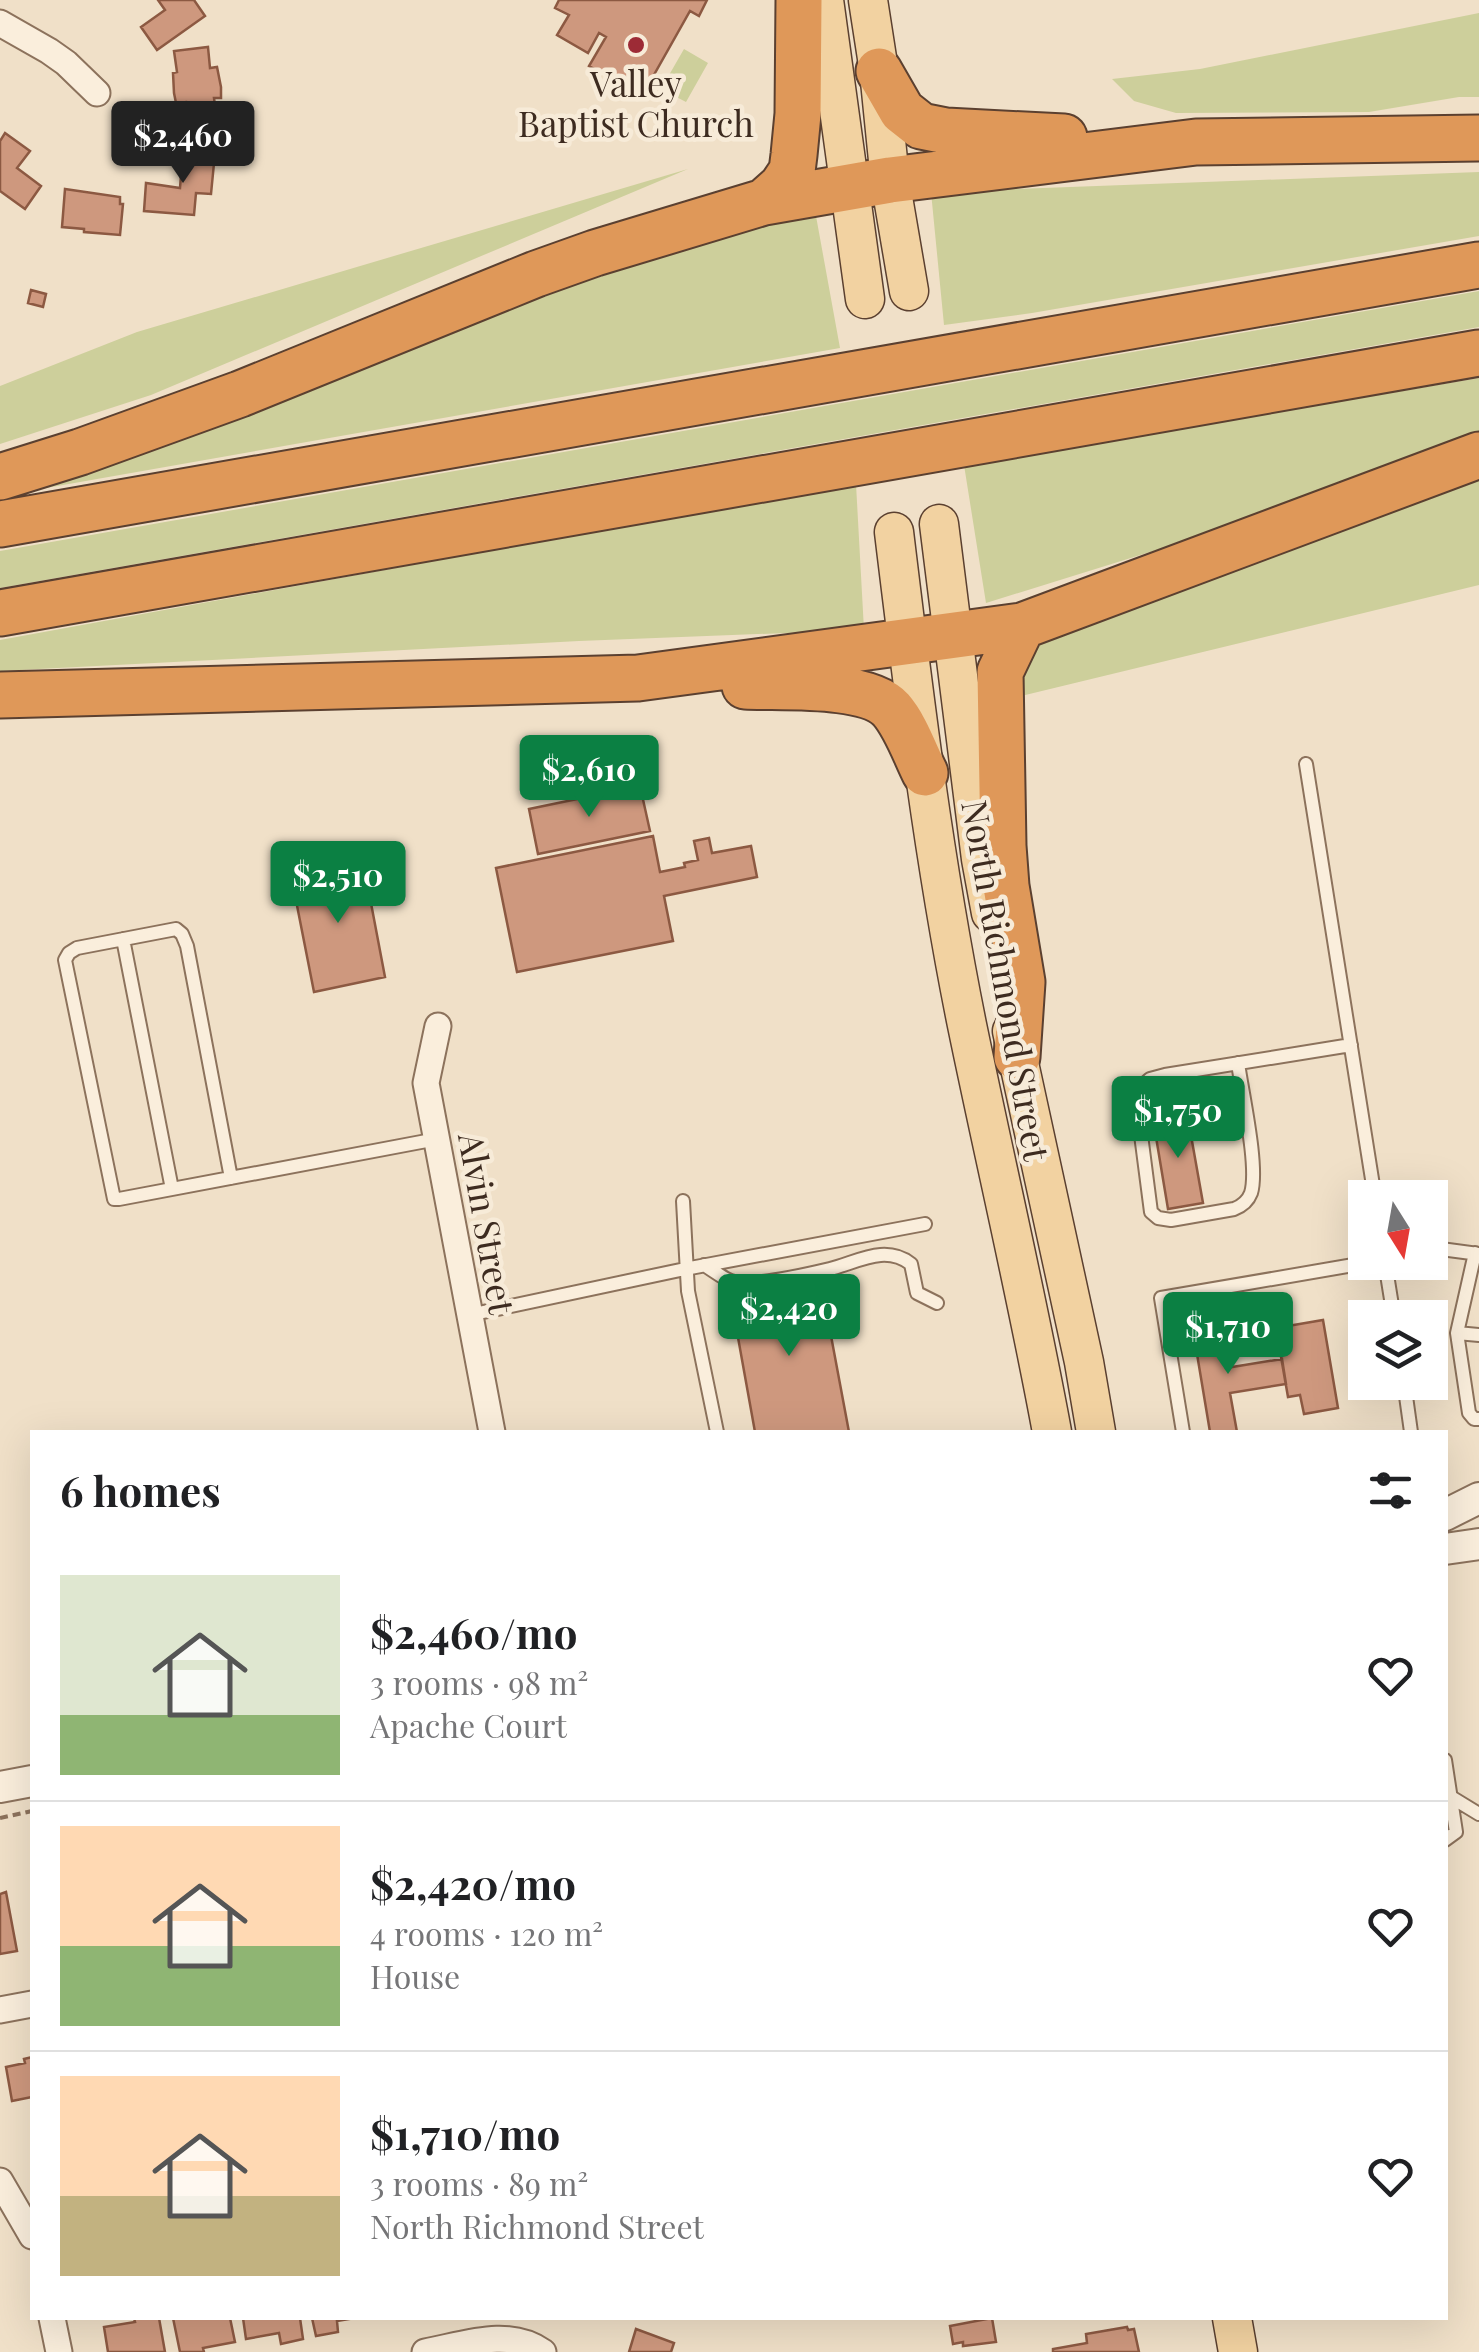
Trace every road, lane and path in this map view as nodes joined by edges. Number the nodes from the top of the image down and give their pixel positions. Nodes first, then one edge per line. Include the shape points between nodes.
1 (799, 0) edge
2 (824, 0) edge
3 (868, 0) edge
4 (0, 23) edge
5 (879, 71) junction
6 (97, 93) dead end
7 (1479, 138) edge
8 (1196, 142) junction
9 (870, 184) junction
10 (764, 202) junction
11 (1479, 266) edge
12 (909, 291) dead end
13 (864, 299) dead end
14 (1479, 353) edge
15 (1479, 455) edge
16 (0, 477) edge
17 (0, 524) edge
18 (939, 524) dead end
19 (894, 532) dead end
20 (0, 613) edge
21 (1022, 626) junction
22 (954, 635) junction
23 (908, 642) junction
24 (638, 678) junction
25 (0, 695) edge
26 (1306, 764) dead end
27 (924, 773) junction
28 (124, 939) junction
29 (438, 1026) dead end
30 (1350, 1045) junction
31 (1017, 1057) junction
32 (1238, 1063) junction
33 (437, 1140) junction
34 (230, 1178) junction
35 (1372, 1180) edge
36 (172, 1189) junction
37 (683, 1200) dead end
38 (925, 1224) dead end
39 (1448, 1250) edge
40 (1477, 1253) edge
41 (704, 1265) junction
42 (1348, 1266) edge
43 (685, 1269) junction
44 (936, 1303) dead end
45 (469, 1315) junction
46 (1456, 1332) junction
47 (1479, 1334) edge
48 (1407, 1400) edge
49 (1479, 1419) edge
50 (492, 1430) edge
51 (717, 1430) edge
52 (1052, 1430) edge
53 (1096, 1430) edge
54 (1183, 1430) edge
55 (1411, 1430) edge
56 (1479, 1490) edge
57 (1448, 1495) edge
58 (1479, 1498) edge
59 (1448, 1514) edge
60 (1448, 1778) edge
61 (30, 1781) edge
62 (0, 1787) edge
63 (1451, 1797) junction
64 (30, 1811) edge
65 (1479, 1814) edge
66 (0, 1818) edge
67 (1449, 1836) edge
68 (30, 2004) edge
69 (0, 2010) edge
70 (0, 2181) edge
71 (30, 2233) edge
72 (52, 2320) edge
73 (1232, 2320) edge
74 (59, 2352) edge
75 (425, 2352) edge
76 (543, 2352) edge
77 (1238, 2352) edge

1 - 10 highway via 792,171
2 - 9 main road
3 - 5 main road
4 - 6 street via 66,62
5 - 8 highway via 902,111 927,127
5 - 9 main road
7 - 8 highway
8 - 9 highway
9 - 10 highway
9 - 12 main road
9 - 13 main road
10 - 16 highway via 595,253 240,394
11 - 17 highway
14 - 20 highway
15 - 21 highway
18 - 22 main road, North Richmond Street
19 - 23 main road, North Richmond Street
21 - 22 highway
21 - 31 highway via 1000,672 1003,846 1022,982
22 - 23 highway
22 - 31 main road, North Richmond Street via 981,858
23 - 24 highway
23 - 27 main road, North Richmond Street
24 - 25 highway
24 - 27 highway via 872,696 894,712
26 - 30 lane
27 - 52 main road, North Richmond Street via 967,1024
28 - 34 lane via 176,929 182,934
28 - 36 lane
28 - 36 lane via 77,948 66,960 114,1198
29 - 33 street, Alvin Street via 426,1083
30 - 32 lane
30 - 35 lane
31 - 53 main road, North Richmond Street
32 - 32 lane via 1165,1074 1141,1087 1144,1159 1151,1212 1158,1218 1234,1209 1250,1196 1254,1168
33 - 34 lane
33 - 45 street, Alvin Street
34 - 36 lane
37 - 43 lane
38 - 41 lane
39 - 40 lane
40 - 46 lane
41 - 43 lane
41 - 44 lane via 748,1284 894,1255 911,1264 917,1293
42 - 54 lane via 1160,1298
43 - 45 lane
43 - 51 lane
45 - 50 street, Alvin Street
46 - 47 lane
46 - 49 lane via 1469,1414
48 - 55 lane
56 - 57 street
58 - 59 street
60 - 63 lane
61 - 62 street
63 - 65 lane
63 - 67 lane
64 - 66 path
68 - 69 street
70 - 71 street
72 - 74 street
73 - 77 main road
75 - 76 street via 499,2338

